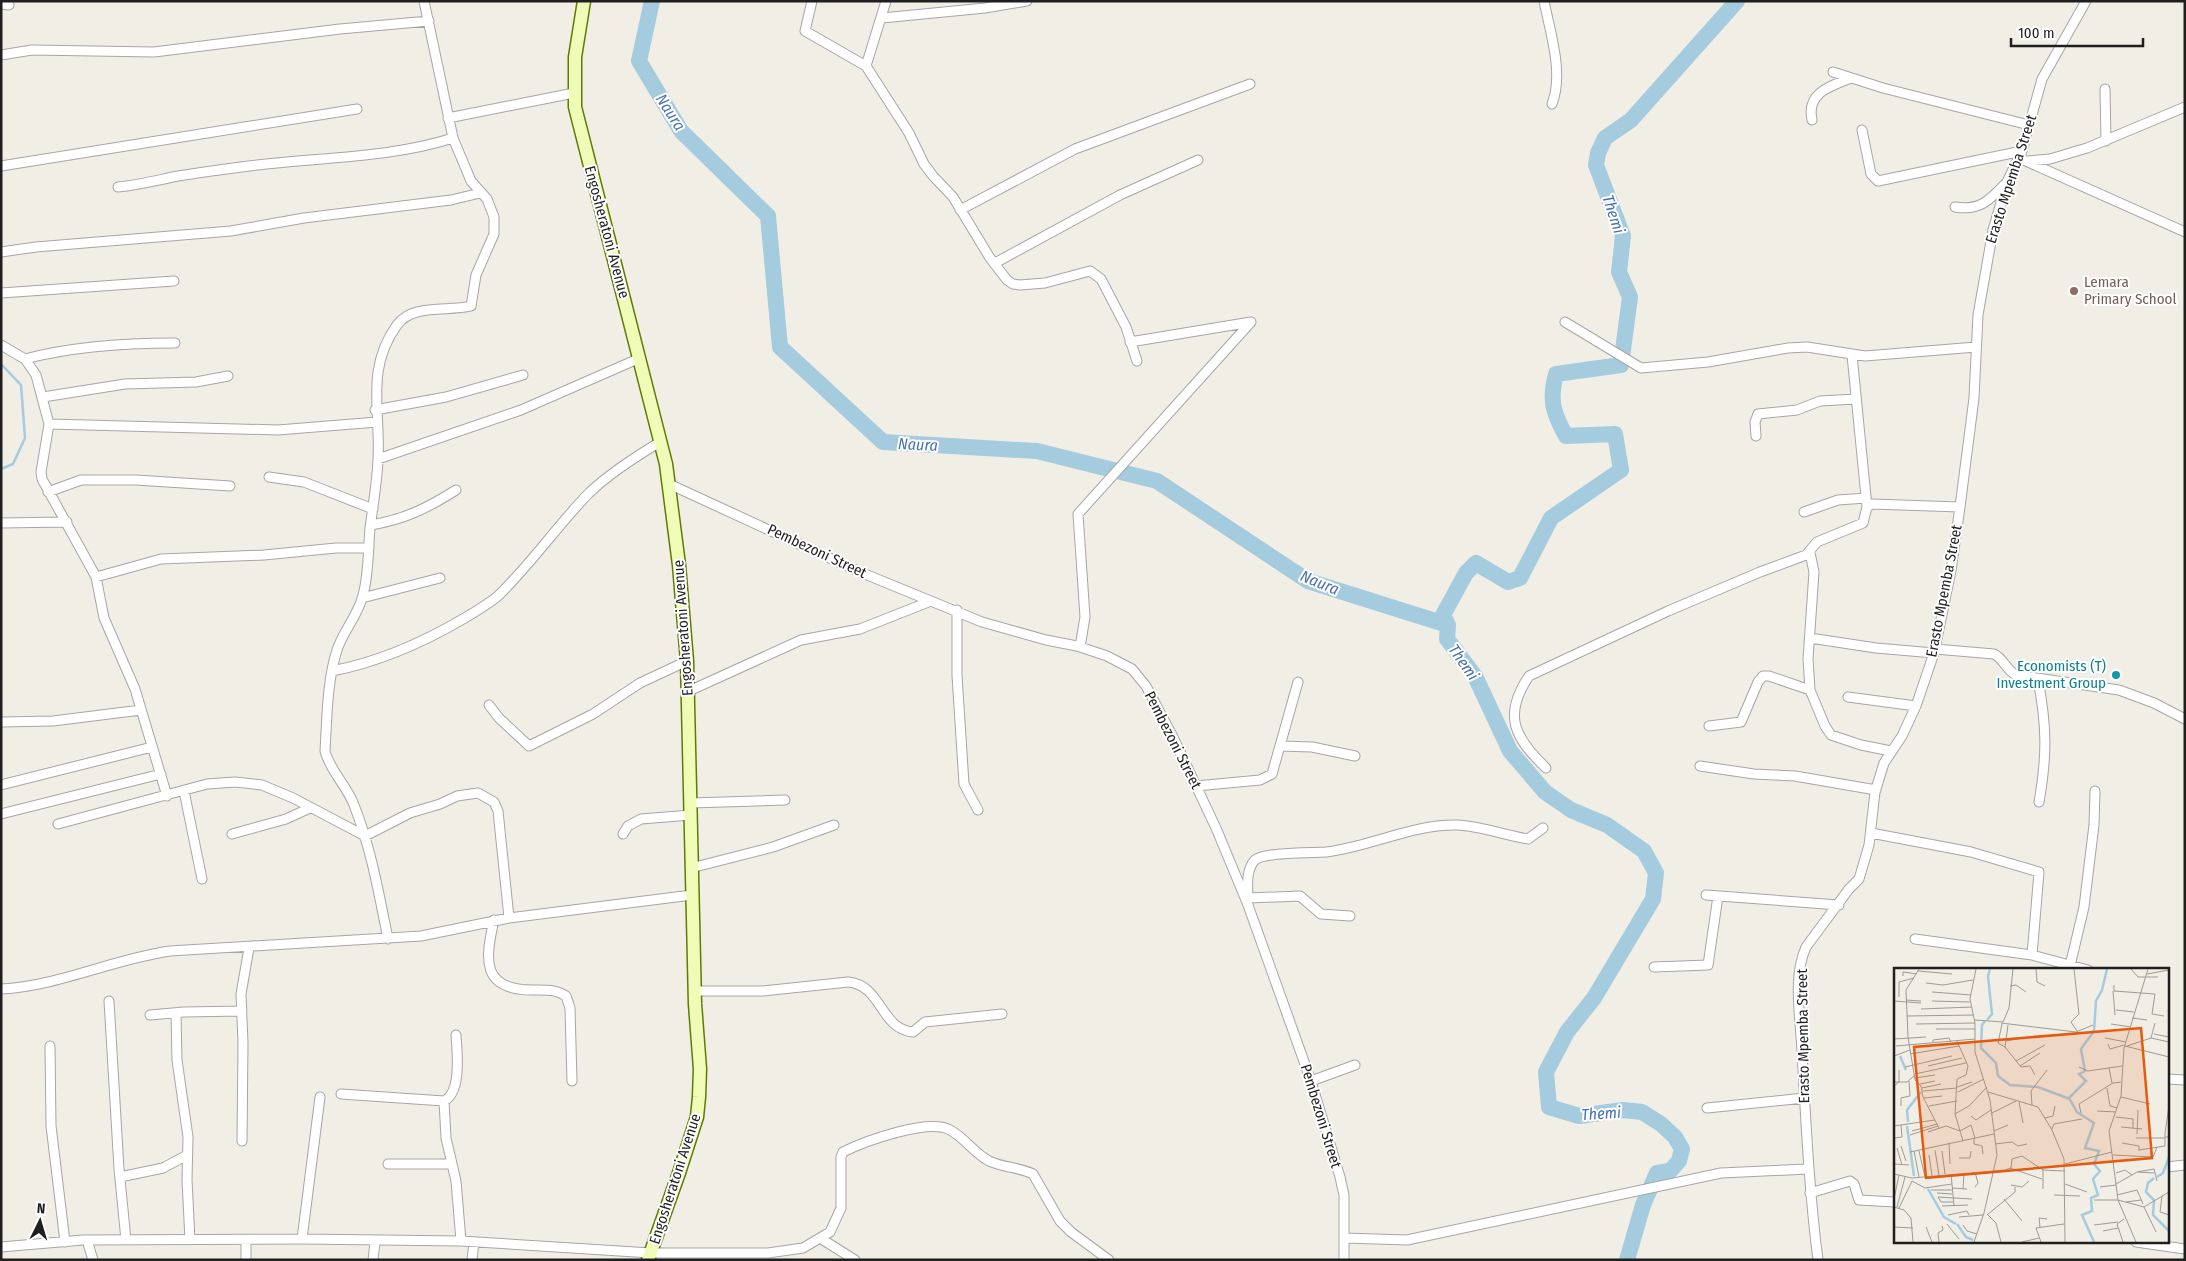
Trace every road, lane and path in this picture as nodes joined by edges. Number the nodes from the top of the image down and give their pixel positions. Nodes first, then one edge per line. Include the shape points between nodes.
1 (424, 1) edge
2 (584, 1) edge
3 (812, 1) edge
4 (886, 1) edge
5 (1027, 1) edge
6 (1544, 1) edge
7 (2086, 1) edge
8 (882, 18) junction
9 (429, 20) junction
10 (1, 55) edge
11 (866, 66) junction
12 (1833, 72) dead end
13 (1851, 78) junction
14 (1250, 84) dead end
15 (2106, 89) dead end
16 (574, 93) junction
17 (1552, 104) dead end
18 (2185, 107) edge
19 (357, 109) dead end
20 (448, 118) junction
21 (1812, 120) dead end
22 (2029, 125) junction
23 (1862, 130) dead end
24 (453, 138) junction
25 (2106, 141) junction
26 (2022, 157) junction
27 (1198, 160) dead end
28 (1, 166) edge
29 (2007, 182) junction
30 (118, 187) dead end
31 (480, 193) junction
32 (1955, 208) dead end
33 (960, 210) junction
34 (2185, 232) edge
35 (1, 252) edge
36 (995, 263) junction
37 (174, 281) dead end
38 (1, 293) edge
39 (1564, 322) dead end
40 (1130, 342) junction
41 (176, 343) dead end
42 (1, 345) edge
43 (1976, 347) junction
44 (1852, 355) junction
45 (640, 358) junction
46 (25, 359) junction
47 (1137, 361) dead end
48 (228, 376) dead end
49 (523, 376) dead end
50 (43, 397) junction
51 (1856, 399) junction
52 (375, 410) junction
53 (377, 422) junction
54 (49, 424) junction
55 (1756, 436) dead end
56 (660, 442) junction
57 (378, 459) junction
58 (269, 477) dead end
59 (669, 484) junction
60 (230, 486) dead end
61 (456, 490) dead end
62 (48, 492) junction
63 (1866, 502) junction
64 (1960, 507) junction
65 (373, 509) junction
66 (1804, 512) dead end
67 (66, 522) junction
68 (1, 523) edge
69 (371, 525) junction
70 (369, 548) junction
71 (1810, 553) junction
72 (96, 577) junction
73 (440, 578) dead end
74 (362, 598) junction
75 (930, 601) junction
76 (956, 610) junction
77 (1810, 638) junction
78 (1080, 647) junction
79 (1934, 651) junction
80 (687, 661) junction
81 (332, 671) junction
82 (2038, 680) junction
83 (1298, 682) dead end
84 (1810, 690) junction
85 (689, 691) junction
86 (1848, 697) dead end
87 (489, 705) dead end
88 (1916, 706) junction
89 (141, 710) junction
90 (2185, 719) edge
91 (1, 722) edge
92 (1709, 726) dead end
93 (1280, 746) junction
94 (152, 747) junction
95 (1891, 751) junction
96 (1355, 756) dead end
97 (1700, 766) dead end
98 (1546, 768) dead end
99 (161, 774) junction
100 (1, 785) edge
101 (1196, 786) junction
102 (184, 790) junction
103 (1876, 790) junction
104 (2095, 791) dead end
105 (167, 796) junction
106 (785, 800) dead end
107 (2039, 802) dead end
108 (310, 808) junction
109 (691, 809) junction
110 (978, 810) dead end
111 (1, 814) edge
112 (58, 824) dead end
113 (834, 825) dead end
114 (1543, 828) dead end
115 (1871, 833) junction
116 (232, 834) dead end
117 (623, 834) dead end
118 (365, 836) junction
119 (691, 868) junction
120 (202, 879) dead end
121 (692, 895) junction
122 (1706, 895) dead end
123 (1718, 896) junction
124 (1248, 902) junction
125 (1839, 904) junction
126 (1350, 916) dead end
127 (509, 918) junction
128 (494, 920) junction
129 (388, 939) junction
130 (1915, 939) dead end
131 (249, 948) junction
132 (2032, 955) junction
133 (1654, 966) dead end
134 (2069, 968) edge
135 (1, 988) edge
136 (694, 991) junction
137 (108, 1000) dead end
138 (242, 1012) junction
139 (176, 1013) junction
140 (1002, 1014) dead end
141 (150, 1015) dead end
142 (456, 1035) dead end
143 (50, 1046) dead end
144 (1355, 1065) dead end
145 (2168, 1079) edge
146 (2185, 1080) edge
147 (572, 1081) dead end
148 (1312, 1081) junction
149 (341, 1094) dead end
150 (320, 1096) dead end
151 (1804, 1098) junction
152 (444, 1102) junction
153 (1707, 1108) dead end
154 (242, 1141) dead end
155 (187, 1155) junction
156 (388, 1164) dead end
157 (451, 1164) junction
158 (2185, 1165) edge
159 (2168, 1167) edge
160 (1808, 1168) junction
161 (120, 1177) junction
162 (1810, 1192) junction
163 (1894, 1202) edge
164 (820, 1238) junction
165 (1344, 1238) junction
166 (302, 1239) junction
167 (87, 1240) junction
168 (126, 1240) junction
169 (190, 1240) junction
170 (246, 1240) junction
171 (461, 1241) junction
172 (65, 1242) junction
173 (375, 1242) junction
174 (474, 1242) junction
175 (2148, 1244) edge
176 (1, 1247) edge
177 (2185, 1250) edge
178 (649, 1256) edge
179 (93, 1260) edge
180 (246, 1260) edge
181 (373, 1260) edge
182 (472, 1260) edge
183 (855, 1260) edge
184 (1109, 1260) edge
185 (1344, 1260) edge
186 (1818, 1260) edge

1 - 9 street
2 - 16 street, Engosheratoni Avenue via 575,57
3 - 11 street via 805,31
4 - 8 street
5 - 8 street
6 - 17 street via 1556,65
7 - 22 street, Erasto Mpemba Street via 2044,74
8 - 11 street
9 - 10 street via 154,52 32,50
9 - 20 street
11 - 33 street via 909,133 924,164
12 - 13 street
13 - 21 street via 1828,86 1812,100
13 - 22 street
14 - 33 street via 1076,149
15 - 25 street
16 - 20 street
16 - 45 street, Engosheratoni Avenue via 583,141
18 - 25 street
19 - 28 street
20 - 24 street
22 - 26 street, Erasto Mpemba Street
23 - 26 street via 1871,174 1878,181
24 - 30 street via 416,148 344,158 258,164
24 - 31 street
25 - 26 street via 2050,159
26 - 29 street, Erasto Mpemba Street
26 - 34 street
27 - 36 street via 1120,195
29 - 32 street via 1988,202 1976,208
29 - 43 street, Erasto Mpemba Street via 1987,256
31 - 35 street via 451,200 304,218 231,231
31 - 52 street via 492,209 495,224 476,276 474,302 464,308 418,311 408,314 398,324 381,360
33 - 36 street
36 - 40 street via 1007,280 1020,285 1090,271 1095,273 1109,293
37 - 38 street
39 - 44 street via 1641,368 1708,362 1788,348 1806,347
40 - 47 street
40 - 78 street via 1252,322 1078,514 1085,617
41 - 46 street via 72,349
42 - 46 street
43 - 44 street via 1879,356
43 - 64 street, Erasto Mpemba Street via 1974,398
44 - 51 street
45 - 56 street, Engosheratoni Avenue
45 - 57 street via 521,410
46 - 50 street via 36,375
48 - 50 street via 196,382 125,384
49 - 52 street
50 - 54 street
51 - 55 street via 1820,401 1797,410 1758,414
51 - 63 street
52 - 53 street
53 - 54 street via 278,430
53 - 57 street
54 - 62 street via 40,472
56 - 59 street, Engosheratoni Avenue
56 - 81 street via 590,493 517,576 480,609 416,644 353,667
57 - 65 street
58 - 65 street via 304,482
59 - 75 street, Pembezoni Street
59 - 80 street, Engosheratoni Avenue
60 - 62 street via 81,480
61 - 69 street via 413,515
62 - 67 street
63 - 64 street
63 - 66 street via 1838,500
63 - 71 street via 1863,523 1817,542
64 - 79 street, Erasto Mpemba Street
65 - 69 street
67 - 68 street
67 - 72 street
69 - 70 street
70 - 72 street via 161,559
70 - 74 street
71 - 77 street via 1814,572
71 - 98 street via 1660,615 1529,676 1519,696 1514,722 1526,748
72 - 89 street via 104,618
73 - 74 street
74 - 81 street via 338,648
75 - 76 street, Pembezoni Street
75 - 85 street via 860,630 801,640
76 - 78 street, Pembezoni Street via 982,622
76 - 110 street via 964,784
77 - 79 street via 1876,648
77 - 84 street
78 - 101 street, Pembezoni Street via 1132,669 1146,686
79 - 82 street via 1994,654 2009,671
79 - 88 street, Erasto Mpemba Street
80 - 85 street, Engosheratoni Avenue
80 - 87 street via 640,683 593,714 529,746
81 - 118 street via 325,751 354,803
82 - 90 street via 2119,690
82 - 107 street via 2046,727 2045,766
83 - 93 street
84 - 92 street via 1763,676 1741,722
84 - 95 street via 1831,735
85 - 109 street, Engosheratoni Avenue
86 - 88 street
88 - 95 street, Erasto Mpemba Street
89 - 91 street via 53,721
89 - 94 street
93 - 96 street via 1312,747
93 - 101 street via 1276,766 1267,778
94 - 99 street
94 - 100 street
95 - 103 street, Erasto Mpemba Street
97 - 103 street via 1794,776
99 - 105 street
99 - 111 street
101 - 124 street, Pembezoni Street
102 - 105 street
102 - 108 street via 236,782 262,785
102 - 120 street
103 - 115 street, Erasto Mpemba Street
104 - 134 street via 2084,907
105 - 112 street
106 - 109 street
108 - 116 street via 286,819
108 - 118 street
109 - 117 street via 641,819 628,826
109 - 119 street, Engosheratoni Avenue
113 - 119 street via 738,857
114 - 124 street via 1528,839 1478,827 1439,825 1329,851 1270,854 1260,857 1251,867 1247,880
115 - 125 street, Erasto Mpemba Street via 1859,879
115 - 132 street via 1971,852 2039,872
118 - 127 street via 410,813 457,796 478,793 488,796 498,811
118 - 129 street
119 - 121 street, Engosheratoni Avenue
121 - 127 street
121 - 136 street, Engosheratoni Avenue
122 - 123 street
123 - 125 street
123 - 133 street via 1708,965
124 - 126 street via 1300,896 1321,914
124 - 148 street, Pembezoni Street
125 - 151 street, Erasto Mpemba Street via 1802,956 1799,994
127 - 128 street
128 - 129 street via 420,936
128 - 147 street via 488,946 488,965 494,978 504,986 559,991 566,996 570,1016
129 - 131 street
130 - 132 street
131 - 135 street via 139,955 28,987
131 - 138 street via 241,994
132 - 134 street
136 - 140 street via 763,991 859,983 897,1026 913,1032 925,1022
136 - 178 street, Engosheratoni Avenue via 700,1070 697,1117
137 - 161 street
138 - 139 street
138 - 154 street
139 - 141 street
139 - 155 street via 177,1060 188,1137
142 - 152 street via 458,1066 453,1090
143 - 172 street via 51,1126
144 - 148 street
145 - 146 street
148 - 165 street, Pembezoni Street via 1344,1195
149 - 152 street
150 - 166 street
151 - 153 street
151 - 160 street, Erasto Mpemba Street
152 - 157 street
155 - 161 street via 163,1168
155 - 169 street
156 - 157 street
157 - 171 street via 456,1182
158 - 159 street
160 - 162 street, Erasto Mpemba Street
160 - 165 street via 1721,1172 1407,1240
161 - 168 street
162 - 163 street via 1850,1181 1859,1200
162 - 186 street, Erasto Mpemba Street
164 - 178 street via 803,1248 768,1253
164 - 183 street
164 - 184 street via 830,1232 840,1208 843,1152 922,1126 943,1127 952,1130 973,1151 989,1161 1033,1174 1060,1221
165 - 185 street, Pembezoni Street
166 - 170 street
166 - 173 street
167 - 168 street
167 - 172 street
167 - 179 street
168 - 169 street
169 - 170 street
170 - 180 street
171 - 173 street
171 - 174 street
172 - 176 street
173 - 181 street
174 - 178 street
174 - 182 street
175 - 177 street

